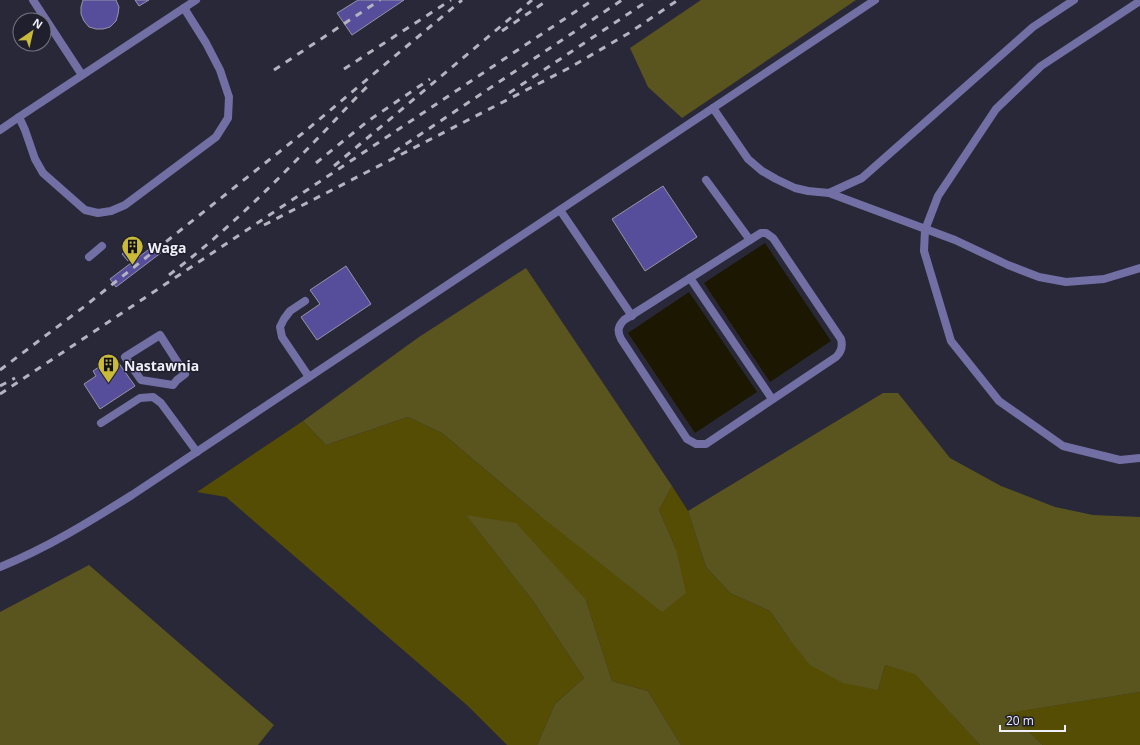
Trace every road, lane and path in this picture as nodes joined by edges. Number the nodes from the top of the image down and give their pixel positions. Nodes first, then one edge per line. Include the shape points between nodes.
1 (33, 0) edge
2 (196, 0) edge
3 (875, 0) edge
4 (1074, 0) edge
5 (1140, 1) edge
6 (184, 8) junction
7 (82, 75) junction
8 (713, 108) junction
9 (18, 117) junction
10 (0, 130) edge
11 (706, 180) dead end
12 (829, 193) junction
13 (560, 210) junction
14 (925, 230) junction
15 (750, 240) junction
16 (102, 246) dead end
17 (89, 257) dead end
18 (1140, 268) edge
19 (690, 278) junction
20 (305, 301) dead end
21 (632, 316) junction
22 (309, 377) junction
23 (158, 383) junction
24 (152, 397) junction
25 (772, 399) junction
26 (101, 422) dead end
27 (197, 452) junction
28 (1140, 458) edge
29 (0, 567) edge

1 - 7 lane
2 - 6 lane
3 - 8 lane
4 - 12 lane via 1033,27 862,178
5 - 14 lane via 1041,66 996,109 938,196
6 - 7 lane
6 - 9 lane via 220,70 229,97 228,118 216,137 125,205 98,213 85,210 43,173
7 - 9 lane
8 - 12 lane via 748,159 762,171 795,188
8 - 13 lane
9 - 10 lane
11 - 15 lane
12 - 14 lane
13 - 21 lane
13 - 22 lane
14 - 18 lane via 955,240 1039,277 1066,282 1104,279
14 - 28 lane via 924,251 951,341 999,401 1063,446 1120,460
15 - 19 lane
15 - 25 lane via 761,233 773,238 842,343 840,353
16 - 17 lane
19 - 21 lane
19 - 25 lane
20 - 22 lane via 290,311 280,327 282,336
21 - 25 lane via 621,324 618,334 692,443 706,444
22 - 27 lane
23 - 23 lane via 141,380 125,357 160,335 185,374 173,385
23 - 24 lane
24 - 26 lane via 140,398
24 - 27 lane via 161,402
27 - 29 lane via 78,529

